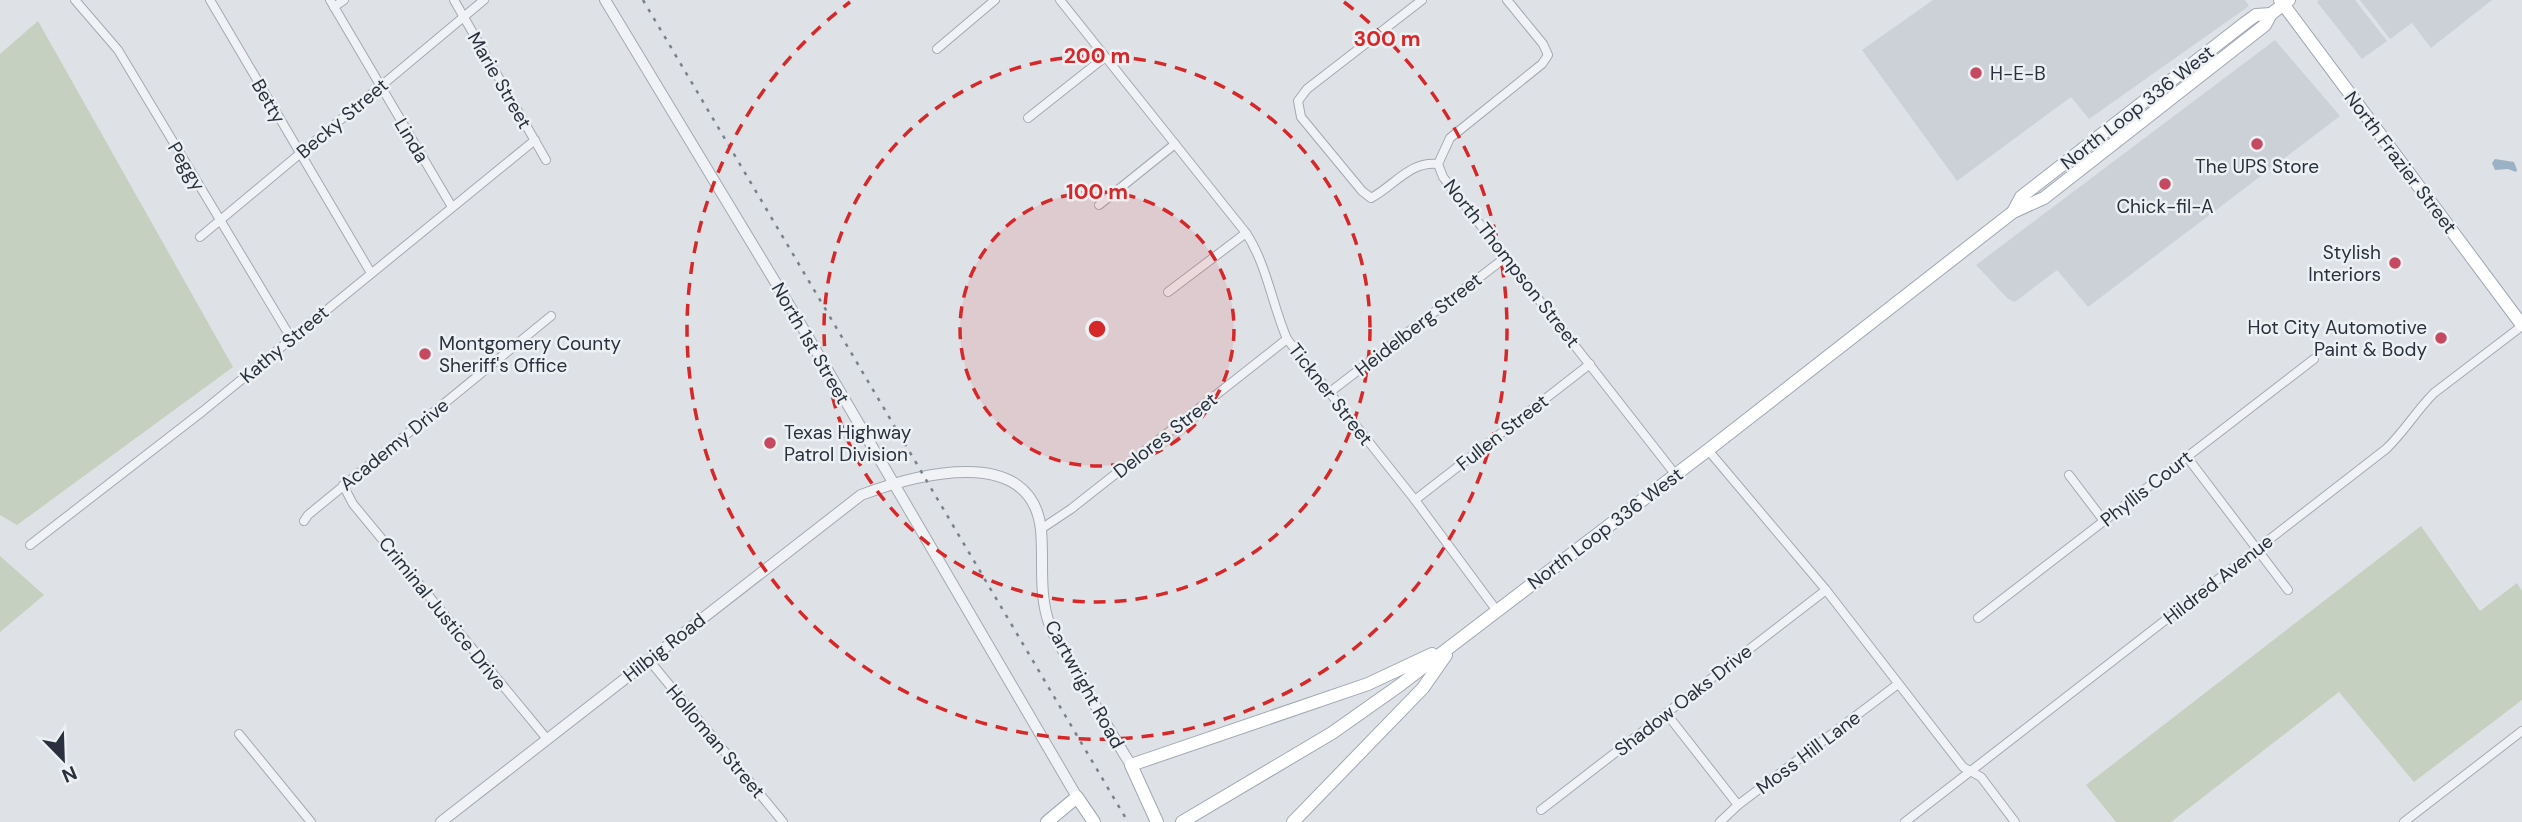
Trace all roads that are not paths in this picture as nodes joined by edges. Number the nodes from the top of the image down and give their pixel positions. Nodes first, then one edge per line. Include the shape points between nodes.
1 (75, 0) edge
2 (210, 0) edge
3 (344, 0) edge
4 (453, 0) edge
5 (484, 0) edge
6 (605, 0) edge
7 (995, 0) edge
8 (1060, 0) edge
9 (1423, 0) edge
10 (1507, 0) edge
11 (2284, 2) edge
12 (332, 4) edge
13 (2271, 14) junction
14 (463, 18) junction
15 (937, 48) dead end
16 (1105, 57) junction
17 (380, 86) junction
18 (2140, 105) junction
19 (1028, 118) dead end
20 (2107, 130) junction
21 (2122, 139) junction
22 (535, 140) junction
23 (1175, 144) junction
24 (299, 153) junction
25 (546, 160) dead end
26 (1438, 164) junction
27 (2068, 180) junction
28 (1099, 205) dead end
29 (452, 207) junction
30 (2013, 212) junction
31 (220, 221) junction
32 (1246, 233) junction
33 (200, 237) dead end
34 (1506, 257) junction
35 (371, 273) junction
36 (1168, 292) dead end
37 (551, 316) dead end
38 (2522, 325) edge
39 (291, 338) junction
40 (1287, 339) junction
41 (2314, 359) dead end
42 (1590, 363) junction
43 (1329, 392) junction
44 (1708, 450) junction
45 (2187, 457) junction
46 (1675, 474) junction
47 (2069, 475) dead end
48 (894, 482) junction
49 (343, 485) junction
50 (1415, 500) junction
51 (2104, 521) junction
52 (304, 522) dead end
53 (1041, 529) junction
54 (30, 545) dead end
55 (2256, 549) junction
56 (1826, 590) junction
57 (2288, 590) dead end
58 (1497, 611) junction
59 (1978, 618) dead end
60 (1455, 643) junction
61 (649, 659) junction
62 (1898, 684) junction
63 (1666, 713) junction
64 (2522, 731) edge
65 (239, 734) dead end
66 (547, 739) junction
67 (1130, 765) junction
68 (1972, 772) junction
69 (1077, 797) junction
70 (1738, 805) junction
71 (1541, 810) dead end
72 (1732, 819) edge
73 (311, 822) edge
74 (441, 822) edge
75 (783, 822) edge
76 (1047, 822) edge
77 (1094, 822) edge
78 (1157, 822) edge
79 (1182, 822) edge
80 (1293, 822) edge
81 (1720, 822) edge
82 (1905, 822) edge
83 (2015, 822) edge
84 (2404, 822) edge

1 - 31 street, Peggy via 118,50
2 - 24 street, Betty
3 - 12 street
4 - 14 street, Marie Street
5 - 14 street, Becky Street
6 - 48 street, North 1st Street
7 - 15 street
8 - 16 street, Tickner Street
9 - 26 street via 1307,89 1298,101 1301,117 1371,198 1414,167
10 - 26 street, North Thompson Street via 1548,55 1450,138
11 - 13 main road, North Loop 336 West
11 - 38 main road, North Frazier Street
12 - 17 street, Linda
13 - 18 main road, North Loop 336 West via 2256,15
13 - 21 main road, North Loop 336 West via 2265,25
14 - 17 street, Becky Street
14 - 22 street, Marie Street
16 - 19 street
16 - 23 street, Tickner Street
17 - 24 street, Becky Street
17 - 29 street, Linda
18 - 20 main road, North Loop 336 West
18 - 21 main road
20 - 27 main road via 2107,140 2074,167
20 - 30 main road, North Loop 336 West via 2021,197
21 - 27 main road, North Loop 336 West
22 - 25 street, Marie Street
22 - 29 street, Kathy Street
23 - 28 street
23 - 32 street, Tickner Street
24 - 31 street, Becky Street
24 - 35 street, Betty
26 - 34 street, North Thompson Street via 1443,177
27 - 30 main road, North Loop 336 West
29 - 35 street, Kathy Street
30 - 44 main road, North Loop 336 West
31 - 33 street, Becky Street
31 - 39 street, Peggy
32 - 36 street
32 - 40 street, Tickner Street via 1256,249
34 - 42 street, North Thompson Street
34 - 43 street, Heidelberg Street
35 - 39 street, Kathy Street
37 - 49 street, Academy Drive
38 - 55 street, Hildred Avenue via 2434,393 2386,449
39 - 54 street, Kathy Street
40 - 43 street, Tickner Street
40 - 53 street, Delores Street
41 - 45 street, Phyllis Court
42 - 46 street, North Thompson Street
42 - 50 street, Fullen Street
43 - 50 street, Tickner Street
44 - 46 main road, North Loop 336 West
44 - 56 street
45 - 51 street, Phyllis Court
45 - 55 street
46 - 58 main road, North Loop 336 West
47 - 51 street
48 - 53 street, Cartwright Road via 962,472 1002,476 1028,494
48 - 61 street, Hilbig Road via 861,495
48 - 69 street, North 1st Street
49 - 52 street, Academy Drive
49 - 66 street, Criminal Justice Drive via 353,504
50 - 58 street, Tickner Street
51 - 59 street, Phyllis Court
53 - 67 street, Cartwright Road via 1042,594 1051,628
55 - 57 street
55 - 68 street, Hildred Avenue
56 - 62 street
56 - 63 street, Shadow Oaks Drive
58 - 60 main road, North Loop 336 West
60 - 67 main road via 1368,684
60 - 79 main road, North Loop 336 West via 1355,718
60 - 80 main road via 1423,688
61 - 66 street, Hilbig Road
61 - 75 street, Holloman Street
62 - 68 street via 1963,767
62 - 70 street, Moss Hill Lane
63 - 70 street
63 - 71 street, Shadow Oaks Drive
64 - 84 street
65 - 73 street
66 - 74 street, Hilbig Road
67 - 78 main road
68 - 82 street, Hildred Avenue
68 - 83 street via 1981,777
69 - 76 main road
69 - 77 main road
70 - 72 street, Moss Hill Lane
72 - 81 street, Moss Hill Lane

